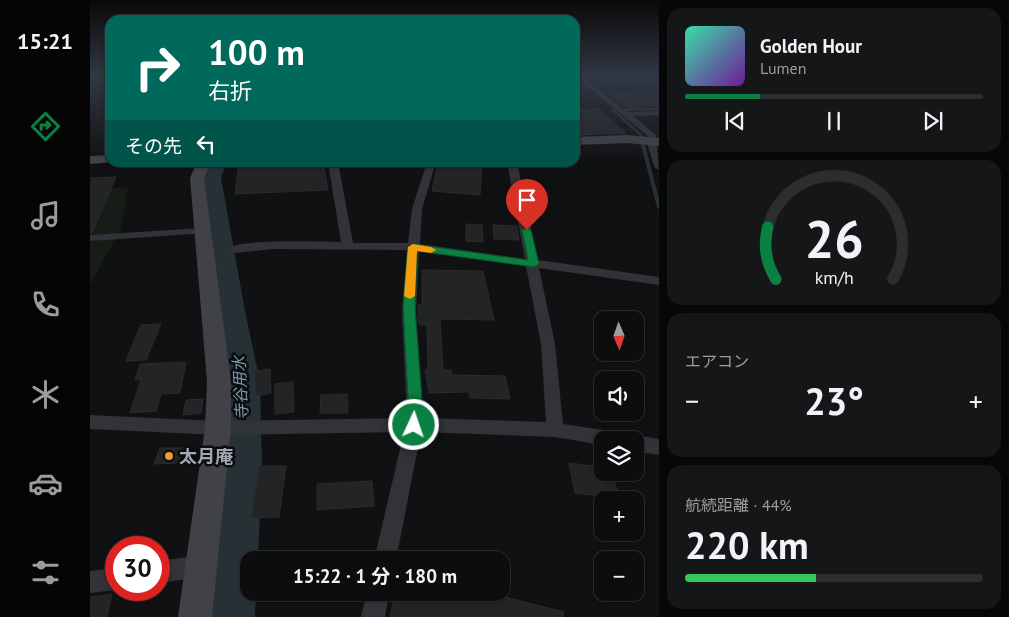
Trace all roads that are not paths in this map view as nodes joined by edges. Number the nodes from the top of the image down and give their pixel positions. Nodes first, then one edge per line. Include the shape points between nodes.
1 (614, 105) edge
2 (659, 113) edge
3 (626, 114) junction
4 (580, 141) edge
5 (656, 141) edge
6 (105, 159) edge
7 (90, 160) edge
8 (202, 167) edge
9 (334, 167) edge
10 (430, 167) edge
11 (513, 167) edge
12 (659, 167) edge
13 (203, 231) junction
14 (90, 238) edge
15 (348, 246) junction
16 (413, 247) junction
17 (234, 248) dead end
18 (534, 264) junction
19 (659, 281) edge
20 (90, 422) edge
21 (414, 425) junction
22 (218, 428) junction
23 (555, 430) junction
24 (594, 436) edge
25 (644, 444) edge
26 (659, 447) edge
27 (387, 551) edge
28 (202, 566) junction
29 (170, 570) edge
30 (105, 580) edge
31 (90, 582) edge
32 (376, 601) edge
33 (194, 617) edge
34 (373, 617) edge

1 - 3 street
2 - 3 street
3 - 5 street
4 - 5 street
5 - 12 street via 652,146
6 - 7 street
8 - 13 street via 197,178
9 - 15 street
10 - 16 street via 417,210
11 - 18 street
13 - 14 street
13 - 22 street via 219,381
15 - 16 street
15 - 17 street
16 - 18 street
16 - 21 street via 409,307
18 - 19 street
18 - 23 street via 548,344
20 - 22 street
21 - 22 street
21 - 23 street
21 - 27 street
22 - 28 street
23 - 24 street
25 - 26 street
28 - 29 street
28 - 33 street
30 - 31 street
32 - 34 street

